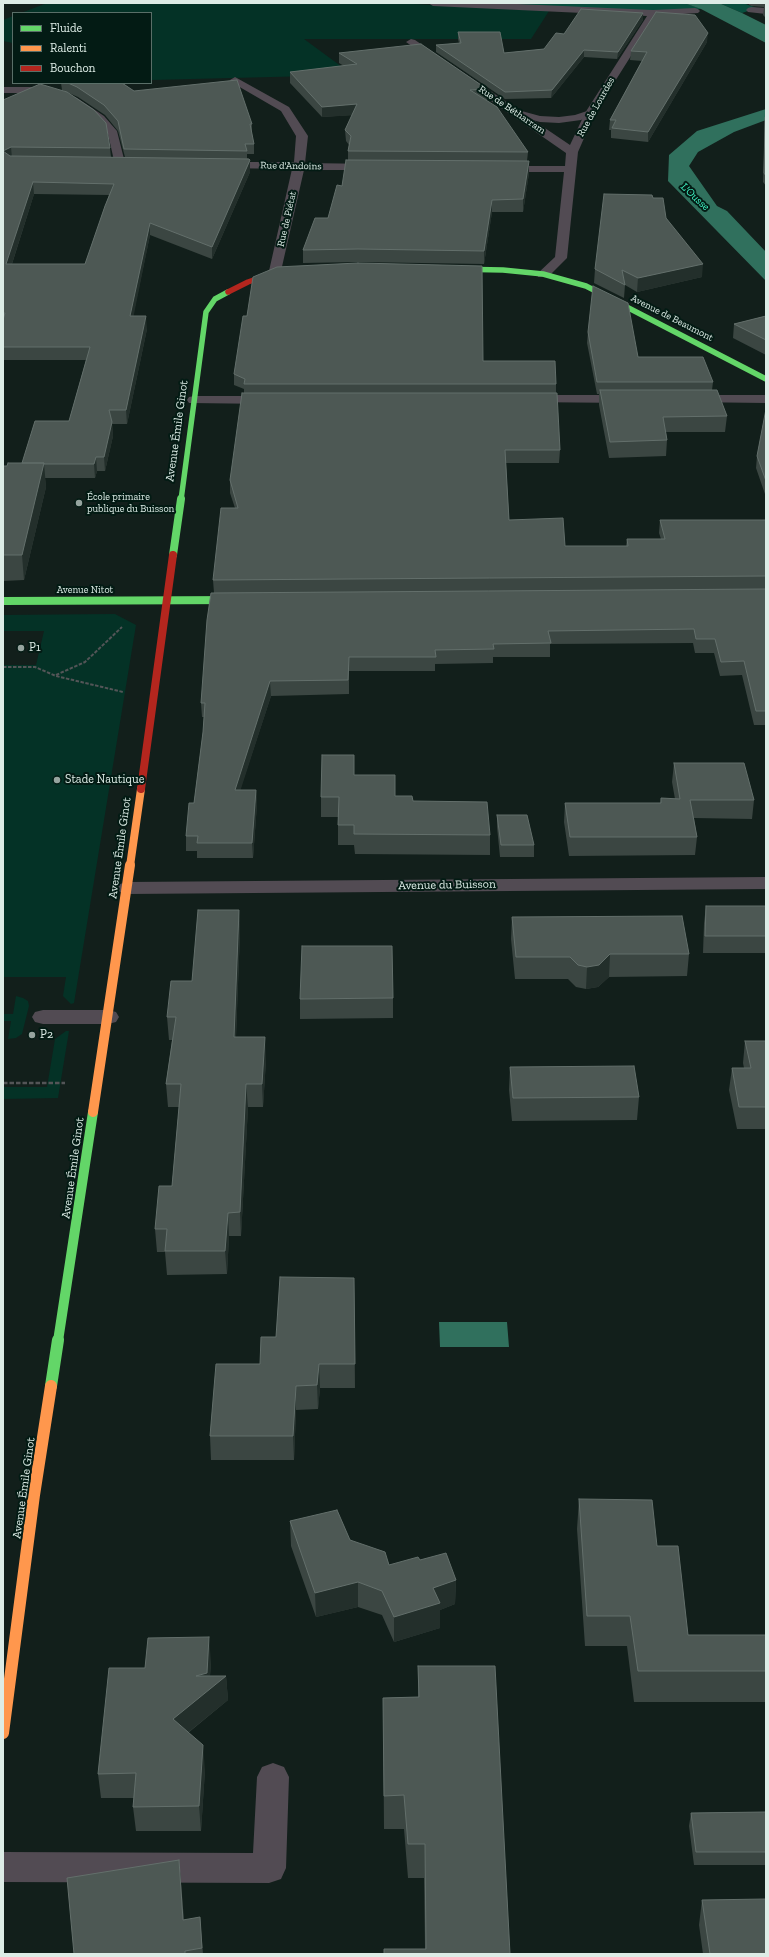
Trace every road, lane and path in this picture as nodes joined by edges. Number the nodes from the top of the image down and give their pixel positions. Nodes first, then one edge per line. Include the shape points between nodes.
1 (433, 3) edge
2 (751, 10) dead end
3 (695, 11) dead end
4 (766, 11) edge
5 (653, 13) junction
6 (411, 42) dead end
7 (235, 80) edge
8 (3, 90) edge
9 (590, 112) junction
10 (518, 113) junction
11 (572, 152) junction
12 (104, 163) edge
13 (118, 163) junction
14 (134, 163) edge
15 (210, 164) edge
16 (299, 166) junction
17 (386, 167) edge
18 (487, 168) edge
19 (571, 169) junction
20 (442, 269) edge
21 (289, 270) edge
22 (275, 271) junction
23 (544, 274) junction
24 (766, 379) edge
25 (512, 399) edge
26 (647, 399) edge
27 (679, 399) edge
28 (766, 399) edge
29 (194, 400) junction
30 (281, 400) edge
31 (167, 600) junction
32 (251, 600) edge
33 (3, 602) edge
34 (123, 626) dead end
35 (3, 668) edge
36 (56, 676) junction
37 (125, 692) dead end
38 (766, 883) edge
39 (127, 888) junction
40 (43, 1017) dead end
41 (108, 1017) junction
42 (98, 1082) junction
43 (3, 1083) edge
44 (3, 1733) edge
45 (273, 1778) dead end
46 (3, 1867) edge

1 - 5 street
2 - 4 street
3 - 5 street
5 - 9 street, Rue de Lourdes
6 - 10 street, Rue de Bétharram
7 - 16 street, Rue de Piétat via 285,109 302,136
8 - 13 street via 38,90 57,93 72,100 100,118 113,134
9 - 10 street via 577,118 559,120 540,119
9 - 11 street, Rue de Lourdes
10 - 11 street, Rue de Bétharram
11 - 19 street, Rue de Lourdes
12 - 13 street
13 - 14 street
15 - 16 street, Rue d'Andoins
16 - 17 street, Rue d'Andoins
16 - 22 street, Rue de Piétat
18 - 19 street
19 - 23 street, Rue de Lourdes via 561,258
20 - 23 street
21 - 22 street, Avenue Émile Ginot
22 - 29 street, Avenue Émile Ginot via 215,299 206,312
23 - 24 street, Avenue de Beaumont via 586,286
25 - 26 street
27 - 28 street
29 - 30 street
29 - 31 street, Avenue Émile Ginot
31 - 32 street, Avenue Nitot
31 - 33 street, Avenue Nitot
31 - 39 street, Avenue Émile Ginot
34 - 36 path via 85,662
35 - 36 path via 35,667
36 - 37 path
38 - 39 street, Avenue du Buisson
39 - 41 street, Avenue Émile Ginot
40 - 41 street
41 - 42 street, Avenue Émile Ginot
42 - 43 path
42 - 44 street, Avenue Émile Ginot via 34,1495
45 - 46 street via 269,1868

